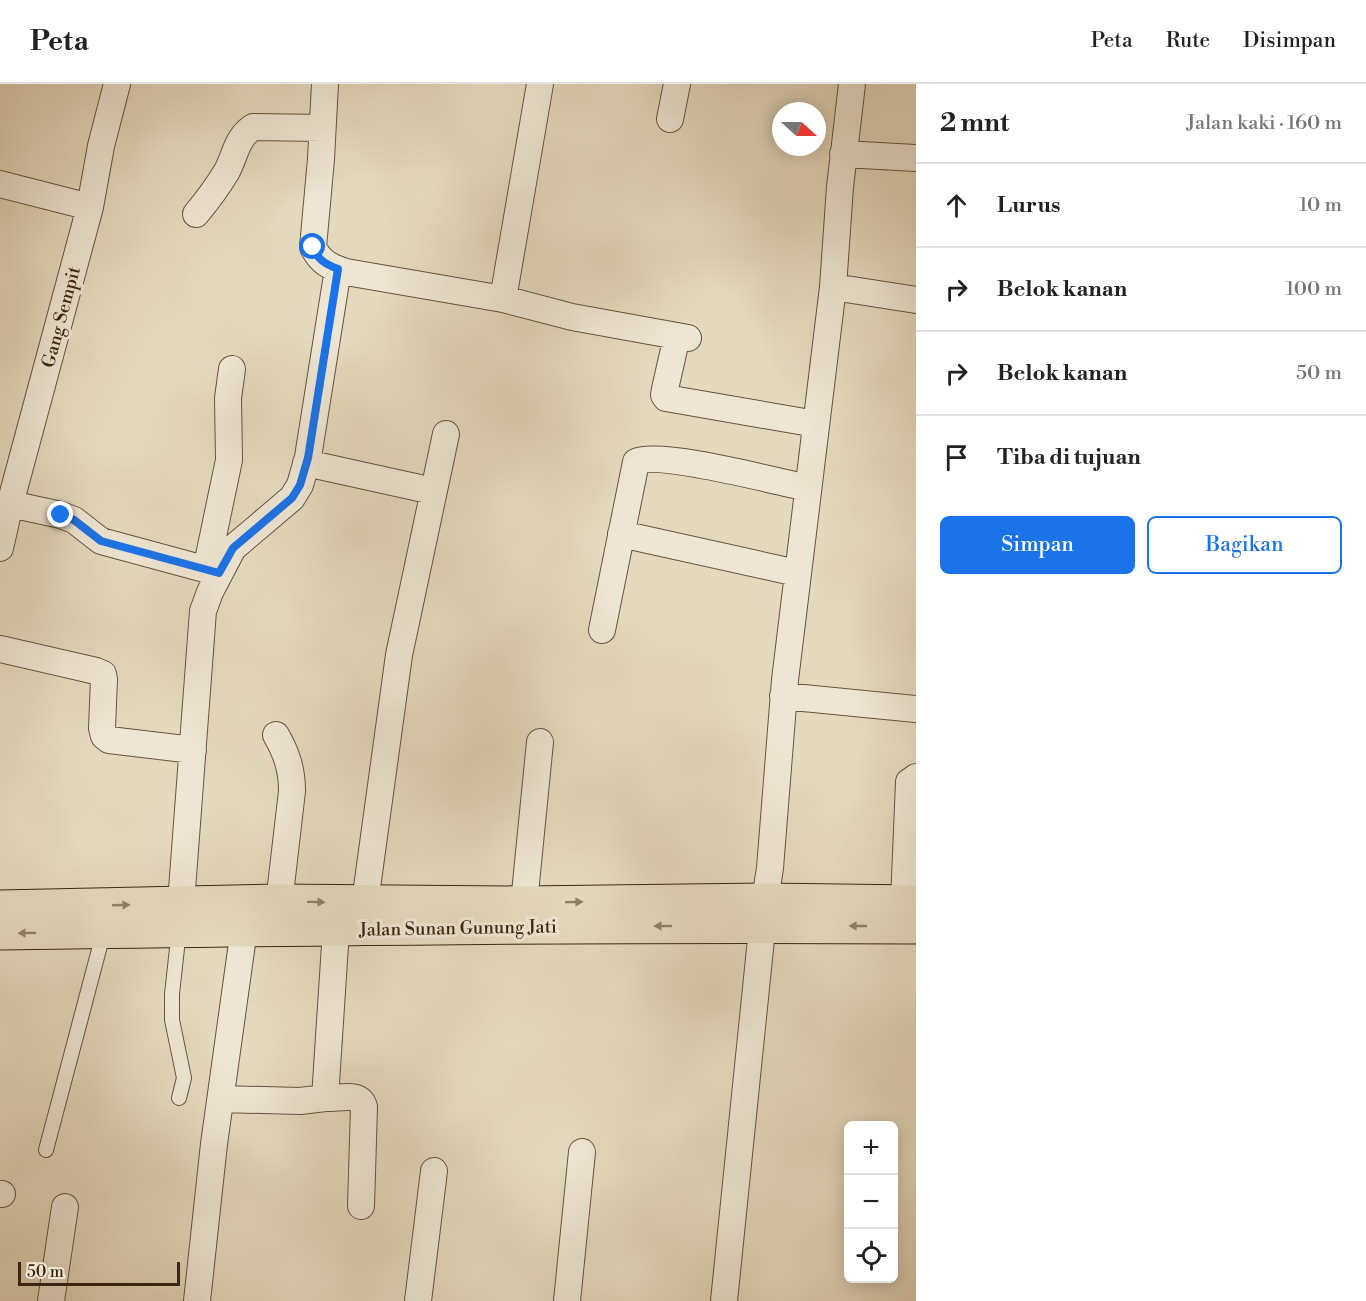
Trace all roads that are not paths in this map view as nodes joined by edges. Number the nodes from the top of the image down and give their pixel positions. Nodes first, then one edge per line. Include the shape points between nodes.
1 (117, 84) edge
2 (325, 84) edge
3 (540, 84) edge
4 (677, 84) edge
5 (852, 84) edge
6 (670, 119) dead end
7 (322, 128) junction
8 (843, 154) junction
9 (916, 158) edge
10 (0, 184) edge
11 (90, 207) junction
12 (196, 214) dead end
13 (338, 269) junction
14 (833, 287) junction
15 (503, 299) junction
16 (916, 300) edge
17 (232, 369) dead end
18 (816, 424) junction
19 (446, 434) dead end
20 (306, 463) junction
21 (808, 488) junction
22 (433, 491) junction
23 (10, 504) junction
24 (621, 534) junction
25 (1, 539) edge
26 (213, 572) junction
27 (797, 573) junction
28 (602, 630) dead end
29 (0, 649) edge
30 (783, 696) junction
31 (916, 709) edge
32 (276, 735) dead end
33 (540, 742) dead end
34 (193, 750) junction
35 (916, 777) edge
36 (524, 903) junction
37 (0, 907) edge
38 (912, 910) edge
39 (383, 911) junction
40 (764, 913) junction
41 (193, 916) junction
42 (266, 920) junction
43 (82, 923) junction
44 (336, 930) junction
45 (0, 933) edge
46 (179, 1098) dead end
47 (325, 1098) junction
48 (220, 1100) junction
49 (46, 1150) dead end
50 (582, 1152) dead end
51 (435, 1171) dead end
52 (361, 1206) dead end
53 (65, 1207) dead end
54 (51, 1301) edge
55 (197, 1301) edge
56 (418, 1301) edge
57 (567, 1301) edge
58 (724, 1301) edge

1 - 11 street, Gang Sempit
2 - 7 street
3 - 15 street
4 - 6 street
5 - 8 street
7 - 12 street via 253,127 246,131 225,175
7 - 13 street via 313,247 325,264
8 - 9 street
8 - 14 street
10 - 11 street
11 - 23 street, Gang Sempit
13 - 15 street
13 - 20 street
14 - 16 street
14 - 18 street
15 - 18 street via 572,317 683,337 665,389 666,398
17 - 26 street via 228,398 229,460
18 - 21 street
19 - 22 street
20 - 22 street
20 - 26 street via 292,498 233,548
21 - 24 street via 691,463 641,459 636,462
21 - 27 street
22 - 39 street via 399,655
23 - 25 street, Gang Sempit
23 - 26 street via 74,520 101,541
24 - 27 street
24 - 28 street
26 - 34 street via 204,611
27 - 30 street
29 - 34 street via 103,675 102,728 109,740
30 - 31 street
30 - 40 street
32 - 42 street via 288,758 292,791
33 - 36 street
34 - 41 street
35 - 38 street via 909,782
36 - 39 highway
36 -> 40 highway
37 - 43 highway
38 - 40 highway
40 -> 39 highway, Jalan Sunan Gunung Jati
42 -> 39 highway
39 - 44 highway, Jalan Sunan Gunung Jati
40 - 58 street
41 - 42 highway
41 - 42 highway, Jalan Sunan Gunung Jati
41 - 43 highway
41 - 46 lane via 172,994 172,1020 184,1078
42 - 44 highway, Jalan Sunan Gunung Jati
42 - 48 street
43 -> 45 highway
43 - 49 lane via 101,942
44 - 47 street
47 - 48 street
47 - 52 street via 357,1098 363,1102
48 - 55 street
50 - 57 street
51 - 56 street
53 - 54 street

